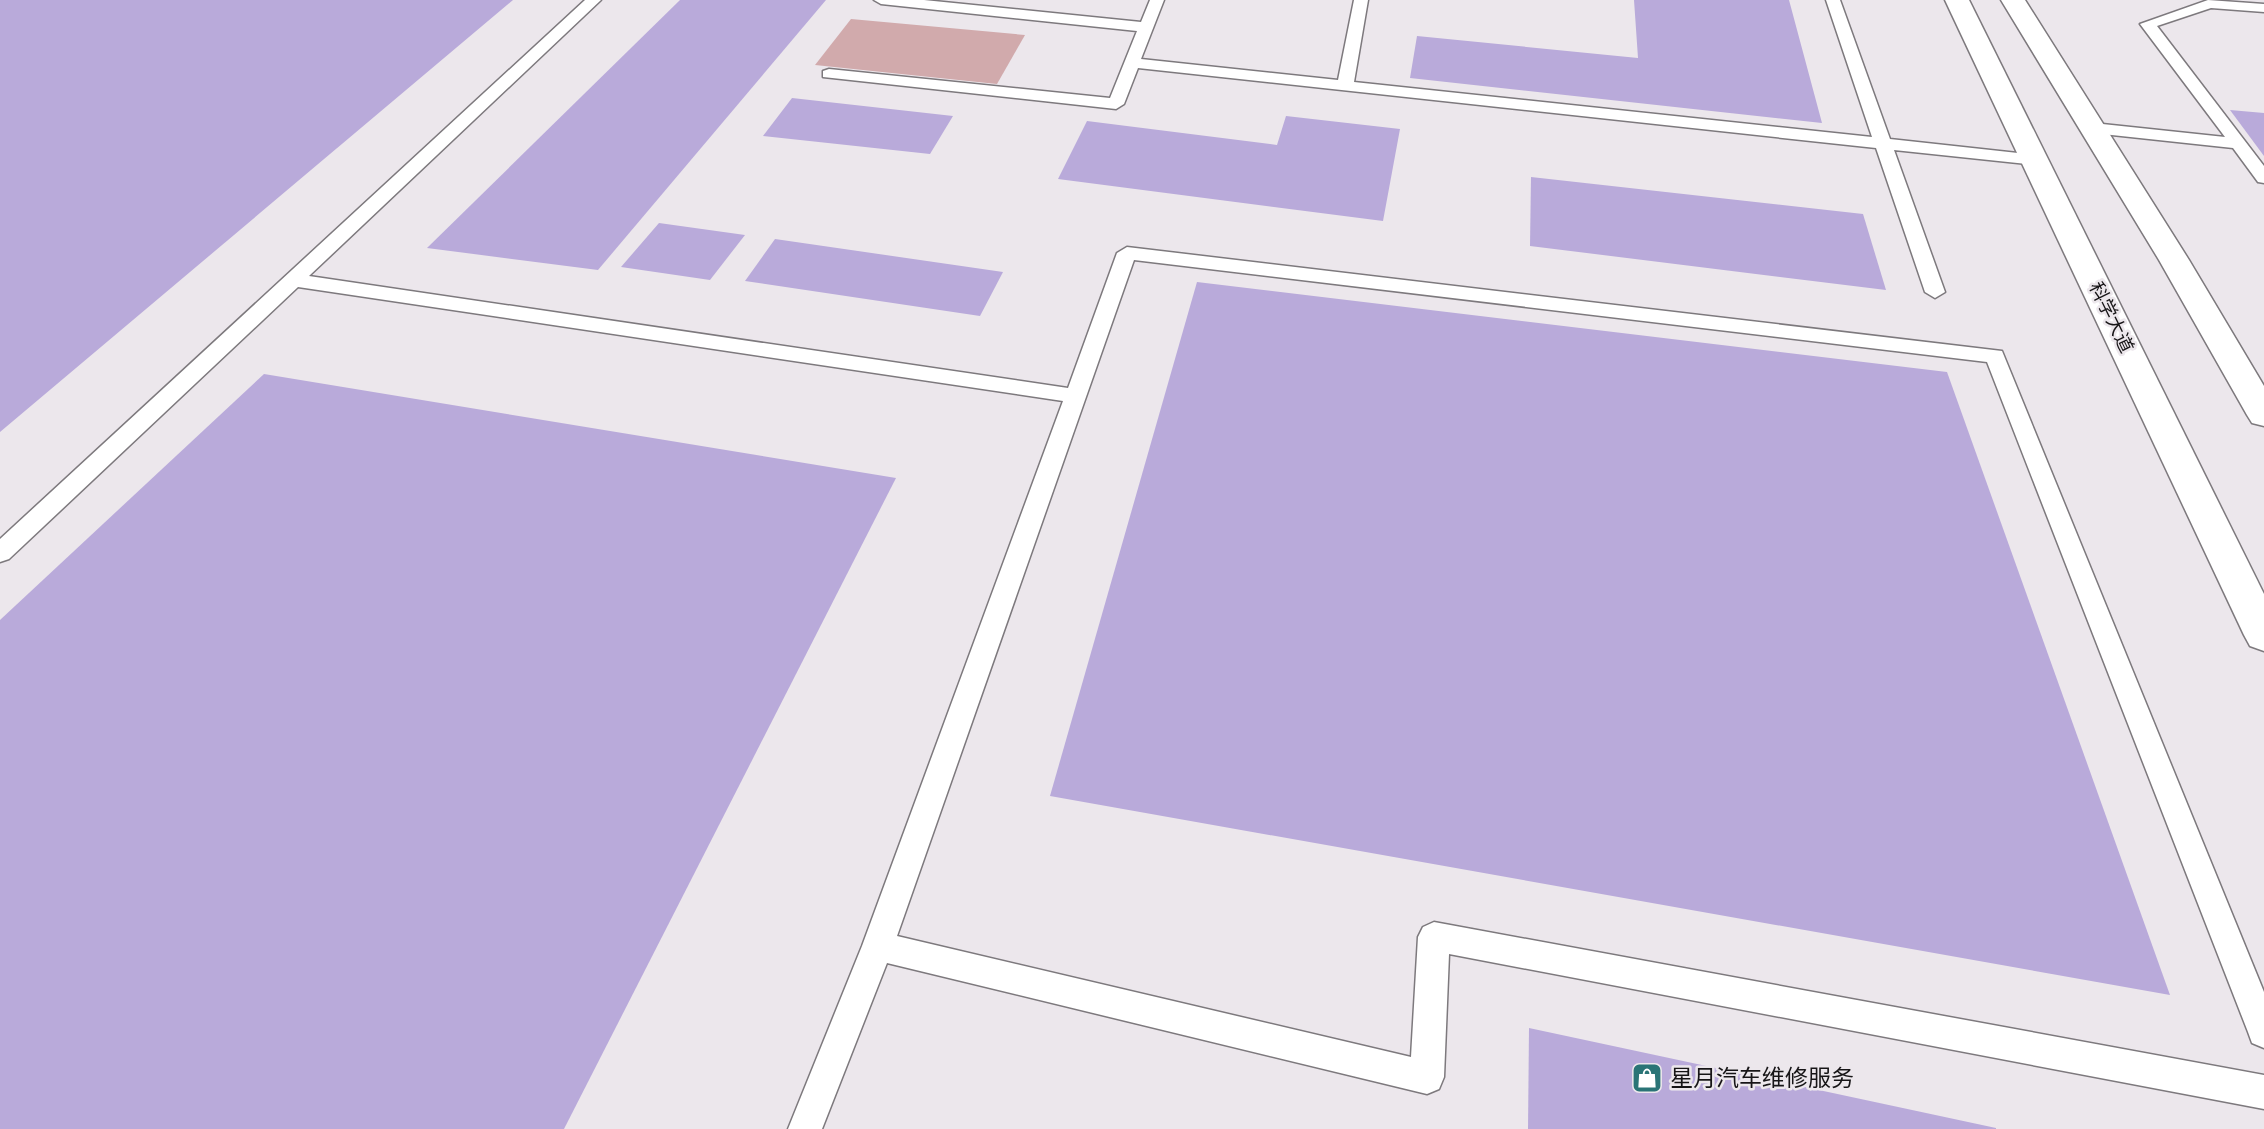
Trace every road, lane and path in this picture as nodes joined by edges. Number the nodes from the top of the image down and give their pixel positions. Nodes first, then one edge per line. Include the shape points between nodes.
1 (594, 0) edge
2 (881, 0) edge
3 (1157, 0) edge
4 (1361, 0) edge
5 (1833, 0) edge
6 (1957, 0) edge
7 (2013, 0) edge
8 (2264, 8) edge
9 (1146, 27) junction
10 (1132, 63) junction
11 (829, 74) dead end
12 (1345, 86) junction
13 (2092, 128) junction
14 (1881, 144) junction
15 (2239, 144) junction
16 (2036, 160) junction
17 (2264, 178) edge
18 (293, 280) junction
19 (1935, 292) dead end
20 (1076, 396) junction
21 (2264, 415) edge
22 (0, 553) edge
23 (2264, 635) edge
24 (878, 946) junction
25 (2264, 1032) edge
26 (2264, 1092) edge
27 (805, 1129) edge

1 - 18 lane
2 - 9 lane
3 - 9 lane
4 - 12 lane
5 - 14 lane
6 - 16 main road, 科学大道
7 - 13 main road
8 - 15 lane via 2210,4 2148,24
9 - 10 lane
10 - 11 lane via 1116,104
10 - 12 lane
12 - 14 lane
13 - 15 lane
13 - 21 main road
14 - 16 lane
14 - 19 lane
15 - 17 lane
16 - 23 main road, 科学大道
18 - 20 lane
18 - 22 lane
20 - 24 lane
20 - 25 lane via 1128,253 1995,356
24 - 26 lane via 1427,1077 1434,937
24 - 27 lane

